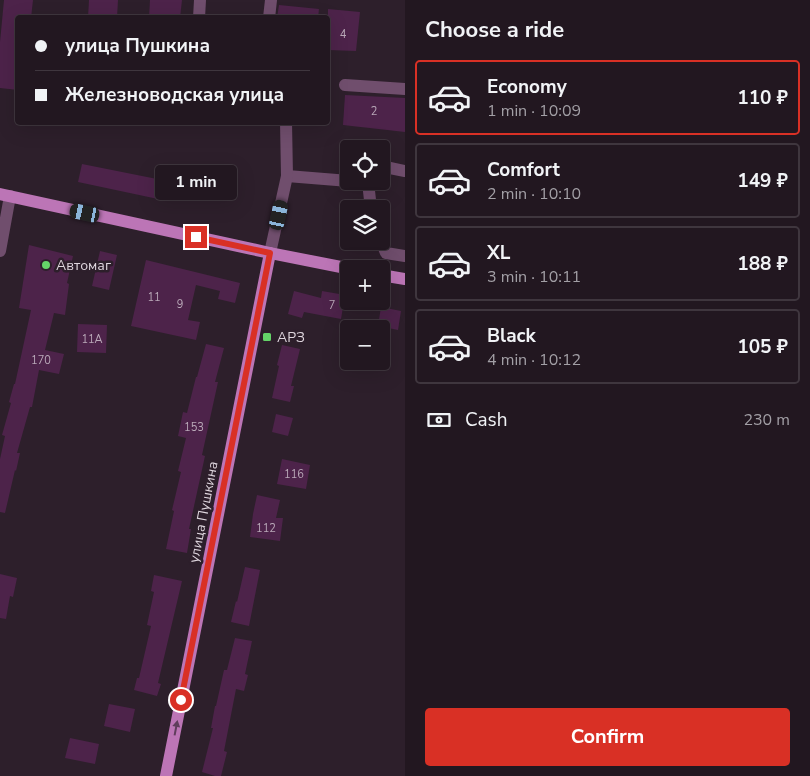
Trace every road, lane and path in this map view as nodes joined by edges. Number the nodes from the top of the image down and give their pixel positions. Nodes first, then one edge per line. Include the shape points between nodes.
1 (200, 0) edge
2 (271, 0) edge
3 (199, 15) edge
4 (269, 15) edge
5 (345, 85) dead end
6 (405, 90) edge
7 (286, 125) edge
8 (390, 168) edge
9 (405, 171) edge
10 (287, 176) junction
11 (340, 180) edge
12 (5, 195) edge
13 (385, 250) edge
14 (0, 251) edge
15 (270, 253) junction
16 (405, 256) edge
17 (340, 267) edge
18 (390, 276) edge
19 (405, 279) edge
20 (166, 776) edge

1 - 3 street
2 - 4 street
5 - 6 street
7 - 10 street
8 - 9 street
10 - 11 street
10 - 15 street
12 - 14 street
12 - 15 main road
13 - 16 street via 386,253
15 - 17 main road
20 -> 15 main road, улица Пушкина
18 - 19 main road

